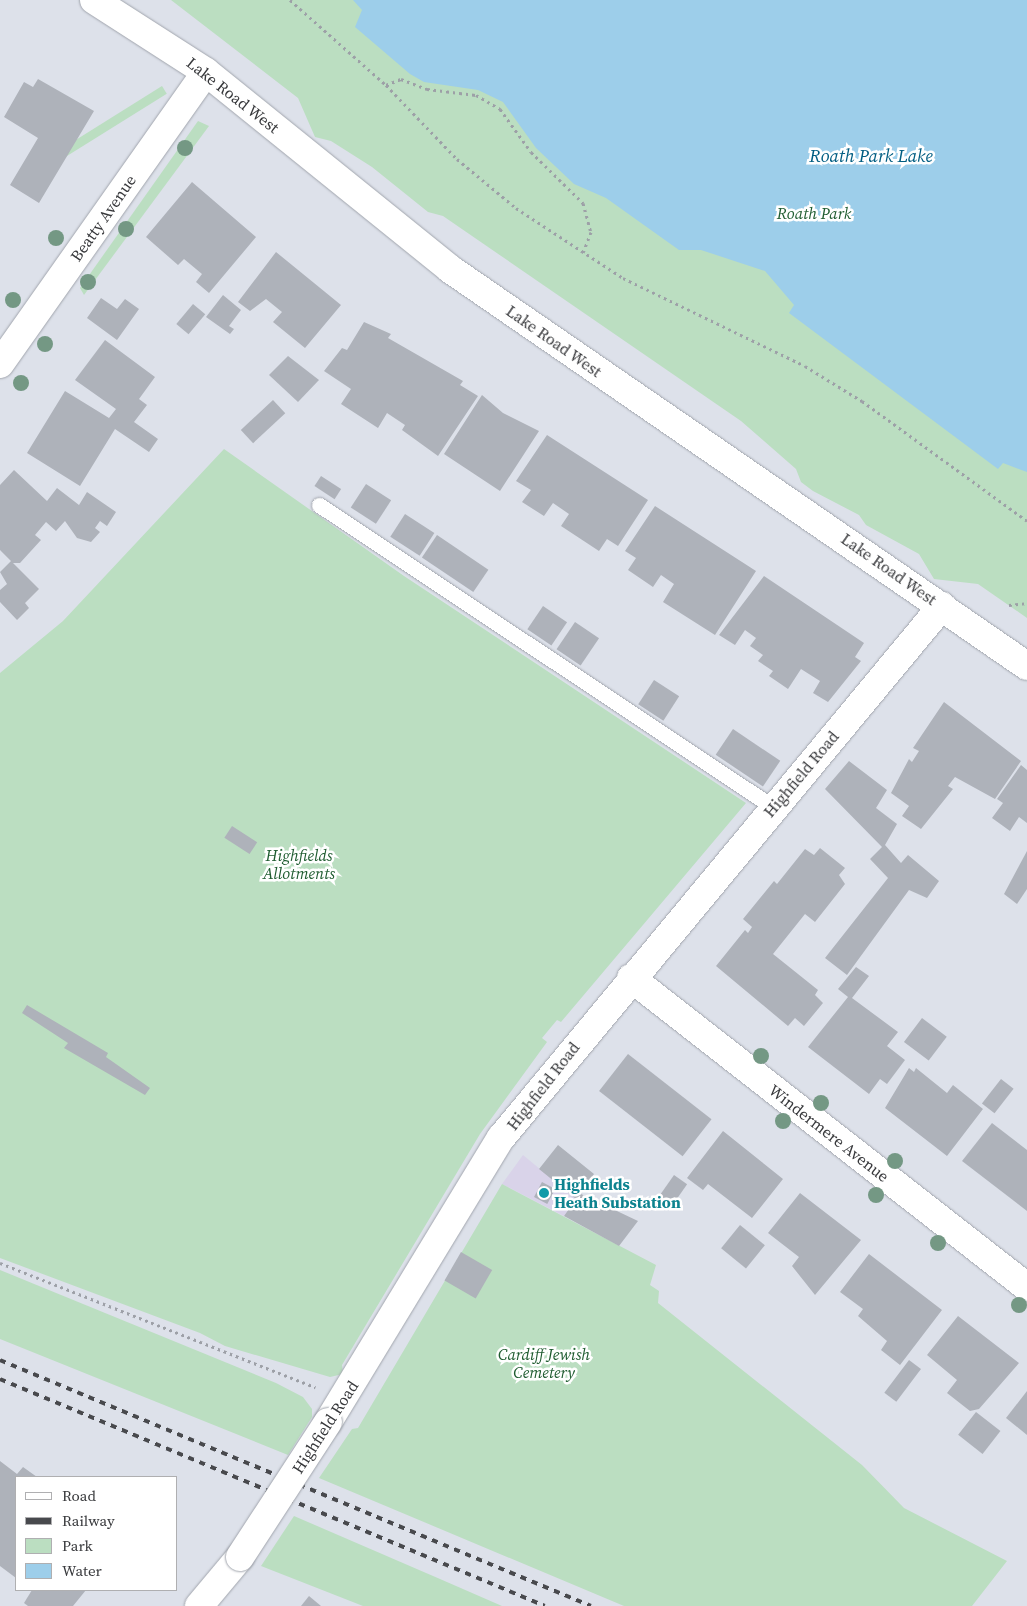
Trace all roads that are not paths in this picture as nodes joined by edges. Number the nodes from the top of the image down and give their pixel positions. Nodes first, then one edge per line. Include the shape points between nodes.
1 (94, 0) edge
2 (206, 72) junction
3 (0, 364) edge
4 (320, 505) dead end
5 (942, 606) junction
6 (1027, 666) edge
7 (773, 807) junction
8 (631, 978) junction
9 (1027, 1287) edge
10 (199, 1606) edge

1 - 2 street, Lake Road West
2 - 3 street, Beatty Avenue
2 - 5 street, Lake Road West via 450,269
4 - 7 lane
5 - 6 street, Lake Road West
5 - 7 street, Highfield Road
7 - 8 street, Highfield Road
8 - 9 street, Windermere Avenue
8 - 10 street, Highfield Road, bridge via 483,1164 328,1422 240,1557

